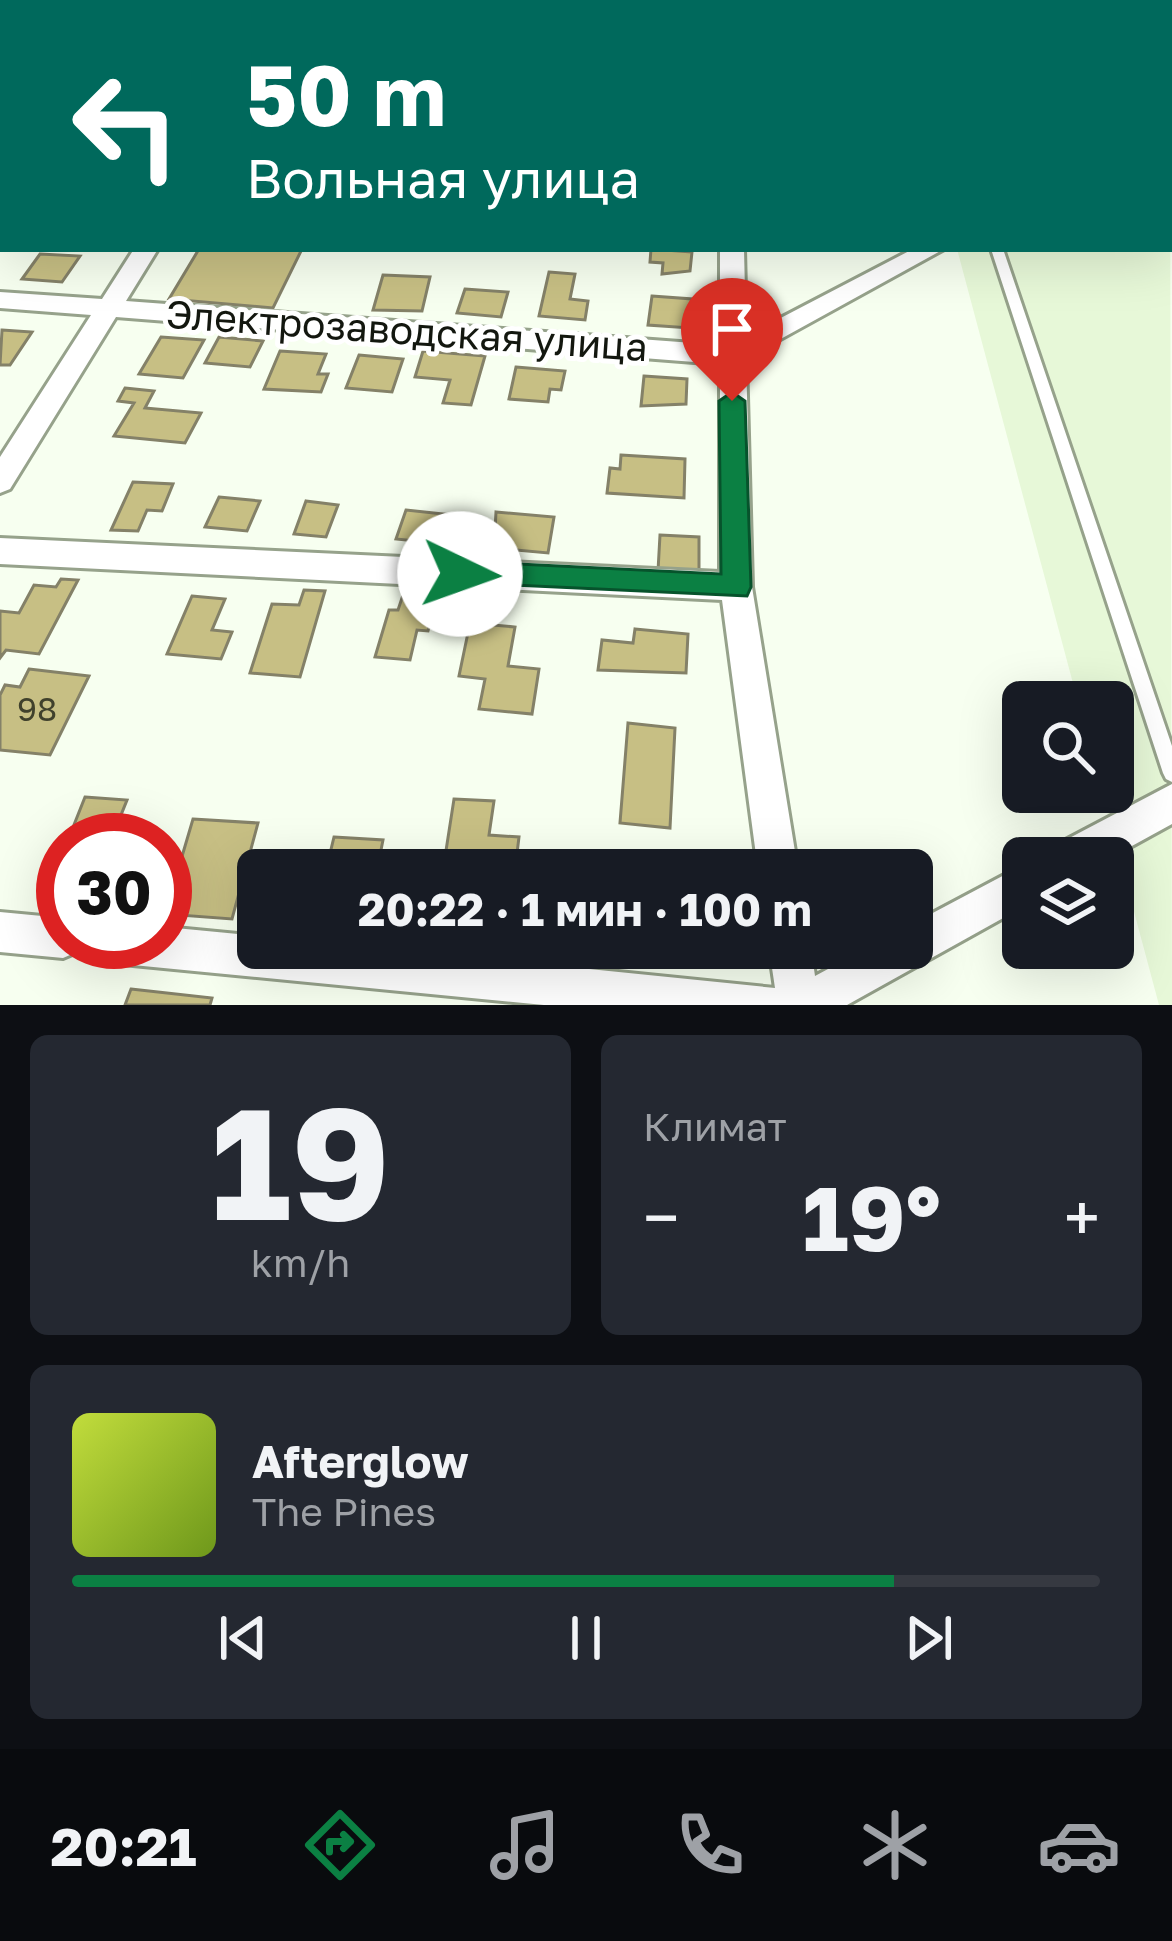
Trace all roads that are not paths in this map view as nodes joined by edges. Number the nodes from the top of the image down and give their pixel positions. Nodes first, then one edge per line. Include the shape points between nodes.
1 (144, 252) edge
2 (732, 252) edge
3 (926, 252) edge
4 (998, 252) edge
5 (0, 300) edge
6 (107, 308) junction
7 (731, 355) junction
8 (0, 481) edge
9 (0, 551) edge
10 (736, 587) junction
11 (1172, 773) edge
12 (1172, 802) edge
13 (1110, 837) edge
14 (775, 849) edge
15 (1002, 897) edge
16 (0, 932) edge
17 (933, 934) edge
18 (36, 935) edge
19 (192, 951) edge
20 (794, 969) edge
21 (869, 969) edge
22 (765, 1005) edge
23 (802, 1005) edge

1 - 6 street
2 - 7 street
3 - 7 street
4 - 11 lane
5 - 6 street, Электрозаводская улица
6 - 7 street, Электрозаводская улица
6 - 8 street
7 - 10 street
9 - 10 street
10 - 14 street
12 - 13 street
15 - 17 street
16 - 18 street
19 - 22 street
20 - 23 street
21 - 23 street

